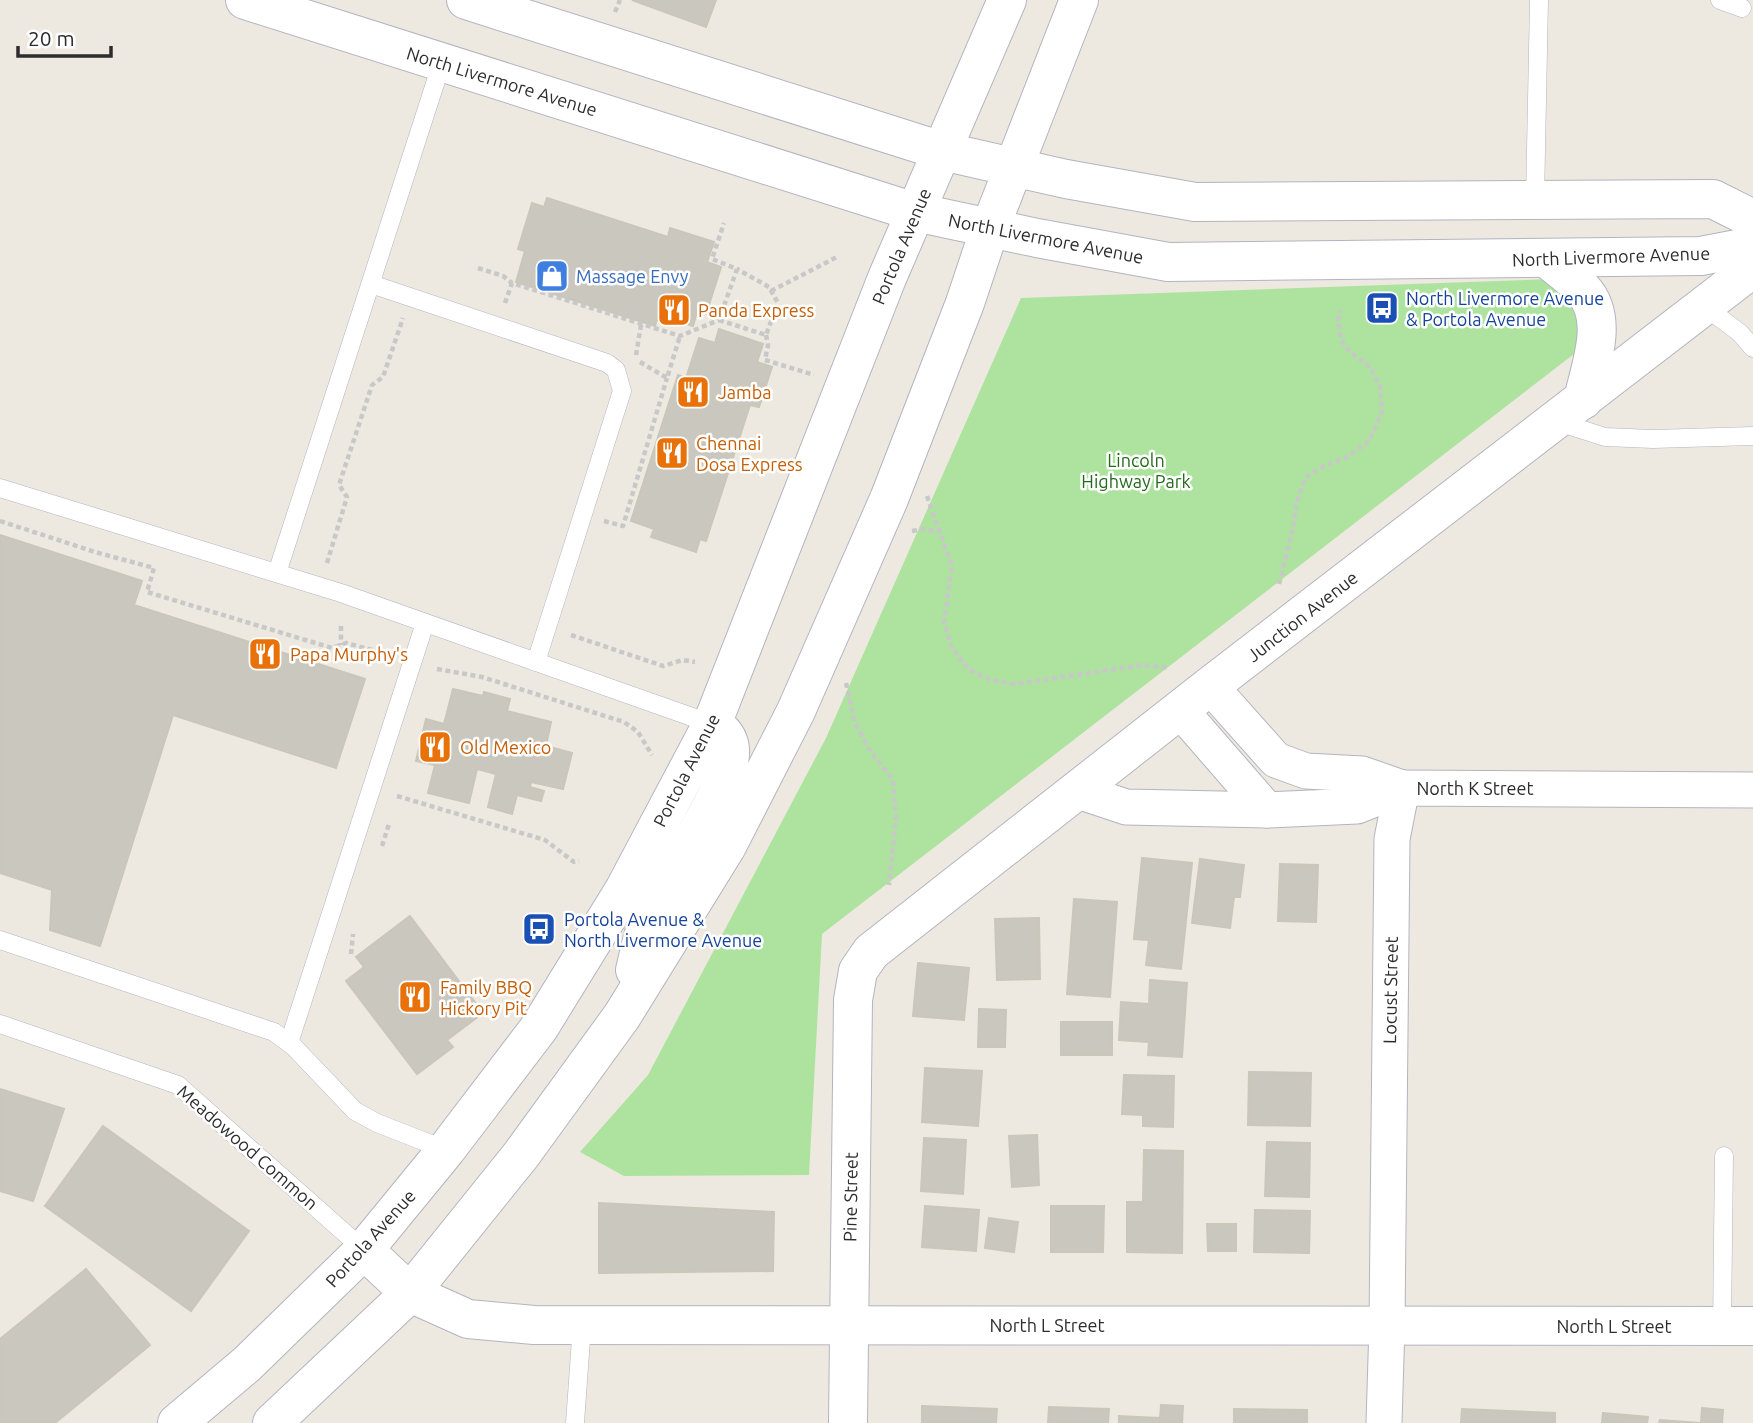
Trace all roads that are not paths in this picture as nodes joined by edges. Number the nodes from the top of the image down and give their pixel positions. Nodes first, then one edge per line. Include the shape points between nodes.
1 (246, 0) edge
2 (466, 0) edge
3 (1007, 0) edge
4 (1079, 0) edge
5 (1539, 0) edge
6 (1720, 0) edge
7 (1742, 8) dead end
8 (442, 62) junction
9 (942, 152) junction
10 (1014, 168) junction
11 (1535, 200) junction
12 (915, 212) junction
13 (1753, 219) edge
14 (990, 228) junction
15 (1753, 246) edge
16 (1546, 258) junction
17 (1753, 268) edge
18 (371, 284) junction
19 (1704, 306) junction
20 (1753, 348) edge
21 (1569, 410) junction
22 (1753, 436) edge
23 (0, 488) edge
24 (276, 573) junction
25 (425, 623) junction
26 (536, 662) junction
27 (1210, 686) junction
28 (1181, 711) junction
29 (712, 724) junction
30 (1402, 788) junction
31 (1753, 790) edge
32 (1078, 791) junction
33 (1267, 810) junction
34 (0, 940) edge
35 (858, 971) joint
36 (621, 1016) junction
37 (0, 1024) edge
38 (289, 1043) junction
39 (446, 1150) junction
40 (1724, 1156) dead end
41 (364, 1250) junction
42 (410, 1293) junction
43 (582, 1325) junction
44 (849, 1325) junction
45 (1387, 1325) junction
46 (1737, 1326) edge
47 (177, 1423) edge
48 (272, 1423) edge
49 (575, 1423) edge
50 (848, 1423) edge
51 (1384, 1423) edge

1 - 8 main road, North Livermore Avenue
2 - 9 main road
3 - 9 main road, Portola Avenue
4 - 10 main road
5 - 11 lane
6 - 7 lane
8 - 12 main road, North Livermore Avenue
8 - 18 lane
9 - 10 main road
9 - 12 main road, Portola Avenue
10 - 11 main road via 1195,202
10 - 14 main road
11 - 13 main road via 1713,199
12 - 14 main road, North Livermore Avenue
12 - 29 main road, Portola Avenue
14 - 16 main road, North Livermore Avenue via 1168,262
14 - 36 main road via 889,499 796,711 727,846
15 - 16 main road, North Livermore Avenue via 1701,256
16 - 21 main road via 1584,291 1596,310 1598,331
17 - 19 main road, Junction Avenue
18 - 24 lane
18 - 26 lane via 607,363 616,370 622,391
19 - 20 lane
19 - 21 main road, Junction Avenue
21 - 22 lane via 1605,437
21 - 27 main road, Junction Avenue
23 - 24 lane
24 - 25 lane
25 - 26 lane
25 - 38 lane
26 - 29 lane
27 - 28 main road, Junction Avenue
27 - 30 street via 1276,760 1306,771 1362,774
28 - 32 main road, Junction Avenue
28 - 33 street
29 - 36 main road via 728,740 728,766 652,910
29 - 39 main road, Portola Avenue via 624,890 539,1028
30 - 31 street, North K Street
30 - 33 street, North K Street via 1357,806
30 - 45 street, Locust Street via 1392,839
32 - 33 street, North K Street via 1126,807
32 - 35 main road, Junction Avenue via 872,952
34 - 38 lane via 274,1032
35 - 44 main road, Pine Street via 853,1000
36 - 42 main road via 521,1155
37 - 41 lane, Meadowood Common via 178,1085
38 - 39 lane via 355,1111
39 - 41 main road, Portola Avenue
40 - 46 lane via 1724,1284
41 - 42 main road, North L Street
41 - 47 main road, Portola Avenue via 247,1364
42 - 43 main road, North L Street via 468,1319
42 - 48 main road
43 - 44 main road, North L Street
43 - 49 lane
44 - 45 main road, North L Street
44 - 50 main road, Pine Street
45 - 46 main road, North L Street
45 - 51 street, Locust Street

